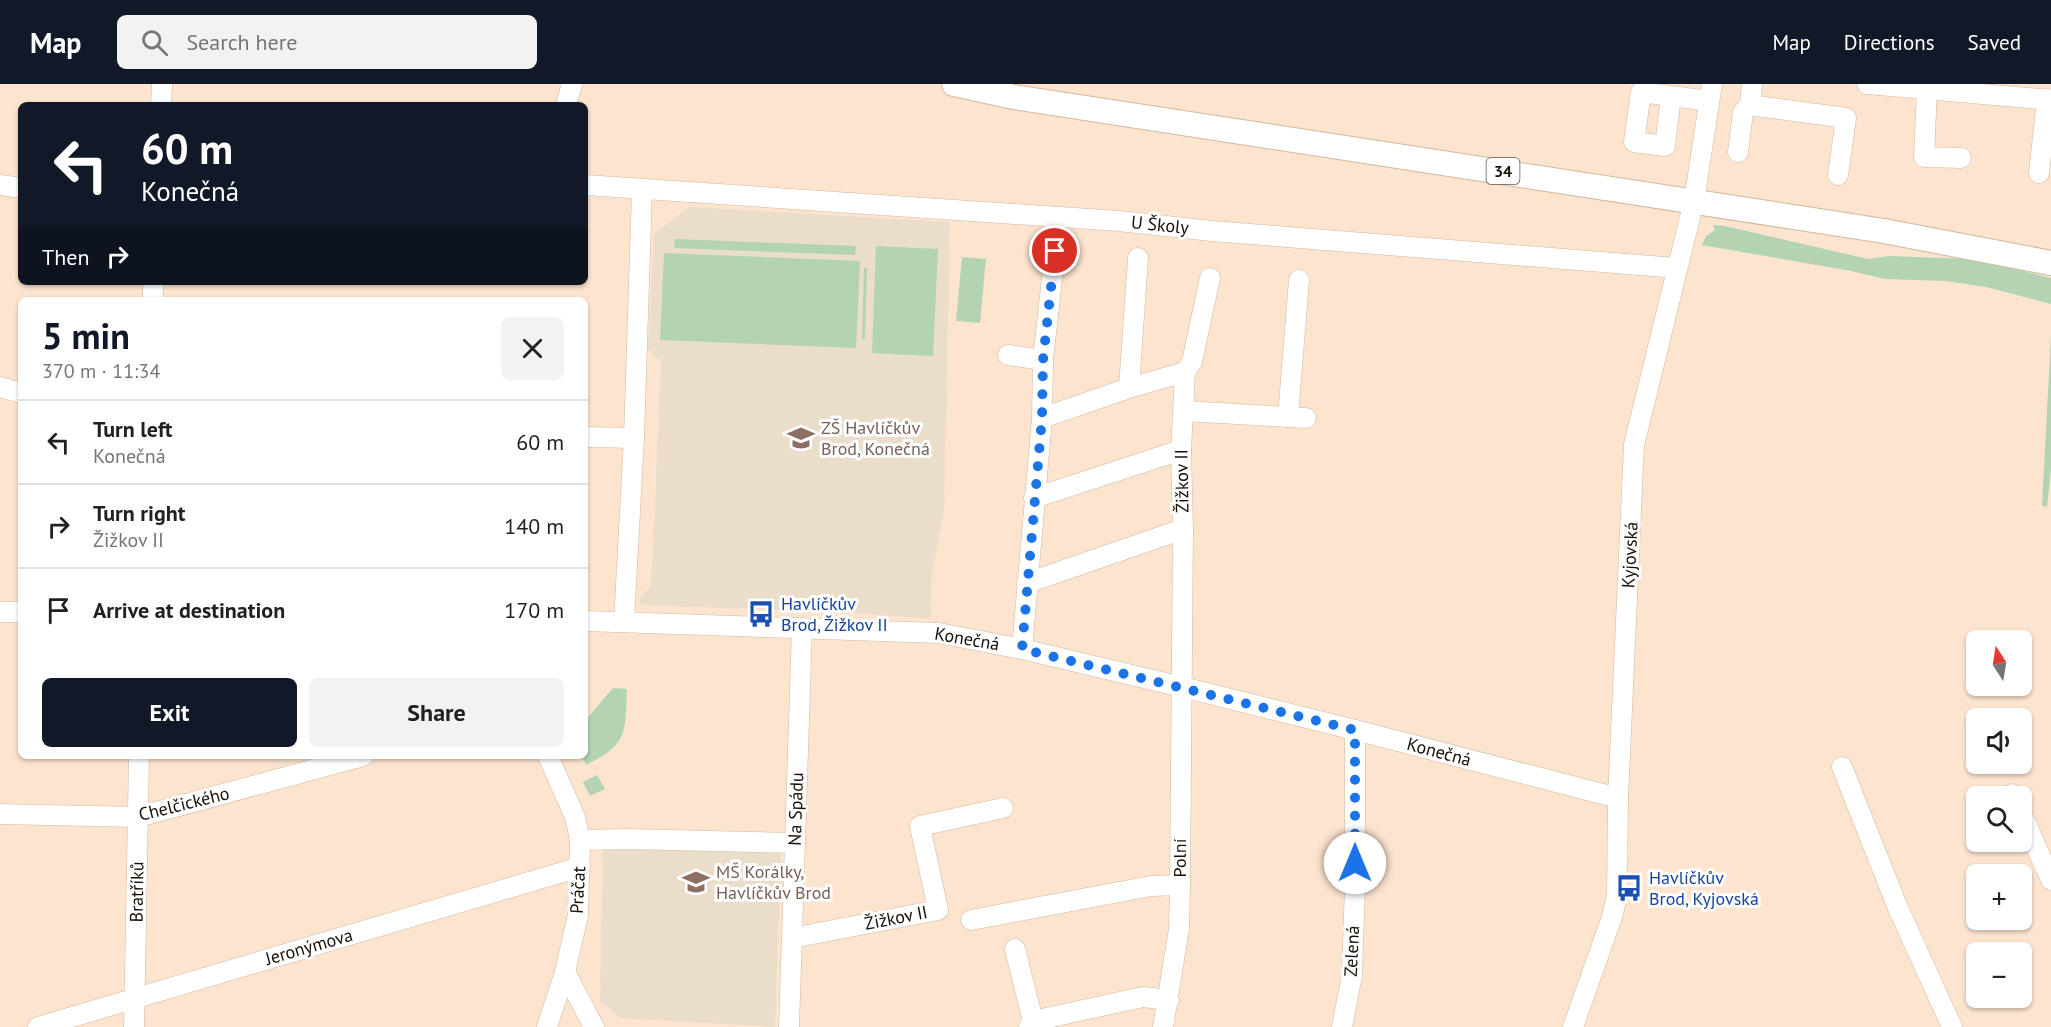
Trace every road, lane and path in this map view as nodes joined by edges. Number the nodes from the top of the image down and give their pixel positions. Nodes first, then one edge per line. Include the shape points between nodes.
1 (162, 84) edge
2 (572, 84) edge
3 (954, 84) edge
4 (1752, 84) edge
5 (1867, 84) edge
6 (1927, 89) junction
7 (1711, 92) edge
8 (1671, 96) dead end
9 (2049, 100) edge
10 (161, 102) edge
11 (568, 102) edge
12 (1750, 105) junction
13 (1738, 152) dead end
14 (1961, 158) dead end
15 (2038, 173) dead end
16 (1838, 175) dead end
17 (0, 185) edge
18 (588, 185) edge
19 (18, 188) edge
20 (642, 190) junction
21 (1694, 201) junction
22 (1055, 251) dead end
23 (1138, 258) dead end
24 (2051, 263) edge
25 (1677, 268) junction
26 (1210, 278) dead end
27 (1299, 280) dead end
28 (1008, 355) dead end
29 (1043, 360) junction
30 (1185, 372) junction
31 (0, 387) edge
32 (1130, 388) junction
33 (18, 392) edge
34 (1184, 411) junction
35 (1042, 418) junction
36 (588, 437) edge
37 (634, 438) junction
38 (1181, 450) junction
39 (1034, 498) junction
40 (1183, 529) junction
41 (1027, 583) junction
42 (0, 612) edge
43 (18, 612) edge
44 (588, 621) edge
45 (624, 621) junction
46 (802, 628) junction
47 (1022, 649) junction
48 (1182, 687) junction
49 (1355, 730) junction
50 (139, 759) edge
51 (352, 759) edge
52 (549, 759) edge
53 (1842, 768) dead end
54 (1618, 798) junction
55 (1003, 808) dead end
56 (0, 814) edge
57 (138, 818) junction
58 (2032, 837) edge
59 (580, 840) junction
60 (795, 843) junction
61 (580, 867) junction
62 (2051, 880) edge
63 (1180, 885) junction
64 (971, 920) dead end
65 (792, 938) junction
66 (1015, 949) dead end
67 (565, 972) junction
68 (135, 999) junction
69 (1169, 1000) junction
70 (1031, 1024) edge
71 (38, 1027) edge
72 (134, 1027) edge
73 (547, 1027) edge
74 (594, 1027) edge
75 (789, 1027) edge
76 (1163, 1027) edge
77 (1342, 1027) edge
78 (1573, 1027) edge
79 (1952, 1027) edge

1 - 10 street
2 - 11 street
3 - 21 main road, 34 via 1014,97
4 - 12 street
5 - 6 street
6 - 9 street
6 - 14 street via 1924,157
7 - 8 street
7 - 21 street, Kyjovská
9 - 15 street
12 - 13 street via 1743,112
12 - 16 street via 1846,118
17 - 19 street
18 - 20 street, U Školy
20 - 25 street, U Školy via 1119,221
20 - 37 street
21 - 24 main road, 34
21 - 25 street, Kyjovská
22 - 29 street
23 - 32 street
25 - 54 street, Kyjovská via 1634,445
26 - 30 street, Žižkov II via 1192,362
27 - 34 street via 1297,418
28 - 29 street
29 - 35 street
30 - 32 street
30 - 34 street, Žižkov II
31 - 33 street
32 - 35 street
34 - 38 street, Žižkov II
35 - 39 street
36 - 37 street
37 - 45 street
38 - 39 street
38 - 40 street, Žižkov II
39 - 41 street
40 - 41 street
40 - 48 street, Žižkov II
41 - 47 street
42 - 43 street
44 - 45 street, Konečná
45 - 46 street, Konečná
46 - 47 street, Konečná via 939,633
46 - 60 street, Na Spádu
47 - 48 street, Konečná
48 - 49 street, Konečná
48 - 63 street, Polní
49 - 54 street, Konečná
49 - 77 street, Zelená via 1352,975
50 - 57 street, Bratříků
51 - 57 street, Chelčického
52 - 59 street, Práčat via 575,817
53 - 79 street via 1898,908
54 - 78 street, Kyjovská via 1617,896
55 - 65 street, Žižkov II via 920,826 938,910
56 - 57 street, Chelčického
57 - 68 street, Bratříků
58 - 62 street
59 - 60 street
59 - 61 street, Práčat
60 - 65 street, Na Spádu
61 - 67 street, Práčat via 578,915
61 - 68 street, Jeronýmova
63 - 64 street via 1151,886
63 - 69 street, Polní via 1179,929
65 - 75 street, Na Spádu
66 - 70 street
67 - 73 street, Práčat
67 - 74 street
68 - 71 street, Jeronýmova
68 - 72 street, Bratříků
69 - 70 street via 1143,997
69 - 76 street, Polní

